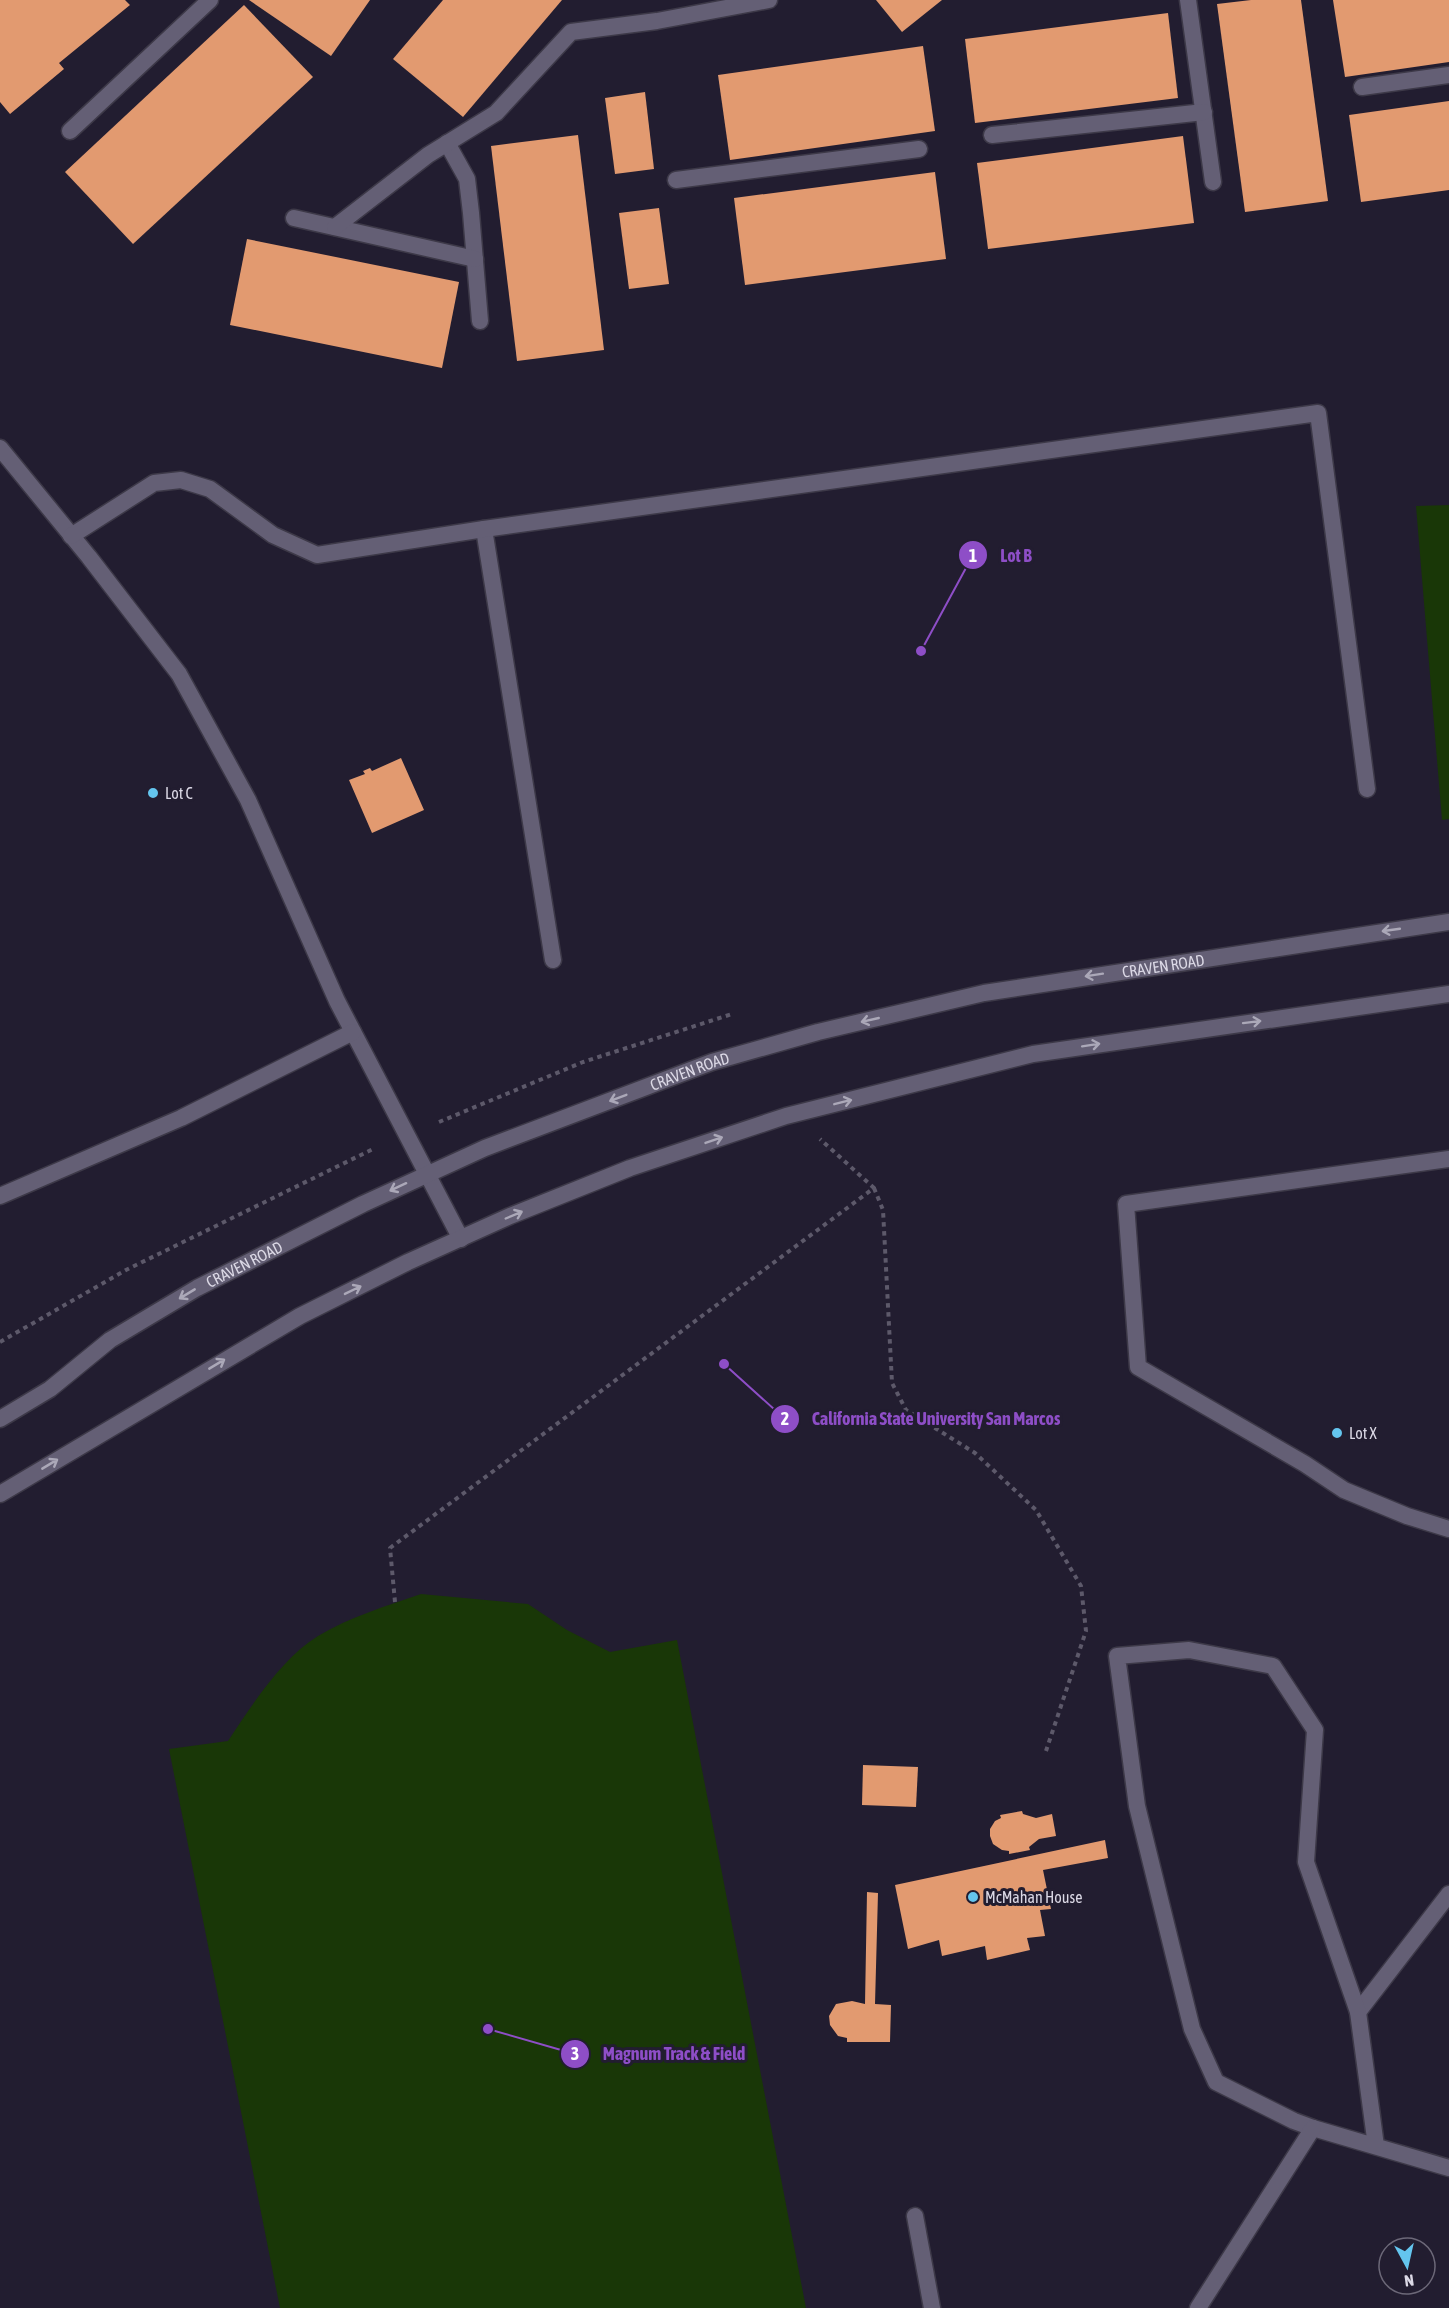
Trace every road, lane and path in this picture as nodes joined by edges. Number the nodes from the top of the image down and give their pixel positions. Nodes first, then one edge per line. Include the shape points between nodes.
1 (210, 0) edge
2 (769, 0) edge
3 (1188, 0) edge
4 (730, 4) edge
5 (1449, 75) edge
6 (1362, 87) dead end
7 (1204, 112) junction
8 (70, 131) dead end
9 (992, 135) dead end
10 (447, 143) junction
11 (919, 149) dead end
12 (676, 180) dead end
13 (1213, 182) dead end
14 (294, 218) dead end
15 (335, 227) junction
16 (475, 260) junction
17 (480, 321) dead end
18 (0, 448) edge
19 (484, 529) junction
20 (71, 536) junction
21 (1367, 789) dead end
22 (1449, 922) edge
23 (553, 960) dead end
24 (1449, 994) edge
25 (732, 1014) dead end
26 (353, 1032) junction
27 (439, 1122) dead end
28 (820, 1139) dead end
29 (373, 1149) dead end
30 (1449, 1159) edge
31 (426, 1175) junction
32 (874, 1188) junction
33 (0, 1196) edge
34 (461, 1239) junction
35 (0, 1342) edge
36 (0, 1419) edge
37 (0, 1494) edge
38 (1449, 1529) edge
39 (395, 1602) dead end
40 (1046, 1751) dead end
41 (1449, 1894) edge
42 (1358, 2012) junction
43 (1313, 2128) junction
44 (1376, 2146) junction
45 (1449, 2168) edge
46 (915, 2216) dead end
47 (932, 2308) edge
48 (1198, 2308) edge

1 - 8 main road
2 - 4 main road
3 - 7 main road
4 - 10 main road via 657,21 571,32 496,113
5 - 6 main road
7 - 9 main road
7 - 13 main road
10 - 15 main road
10 - 16 main road via 466,179
11 - 12 main road
14 - 15 main road
15 - 16 main road
16 - 17 main road
18 - 20 main road
19 - 20 main road via 317,555 273,535 210,489 181,480 154,483
19 - 21 main road via 1318,413
19 - 23 main road
20 - 26 main road via 179,674 248,800
22 -> 31 main road, CRAVEN ROAD via 984,993 818,1032 712,1062 485,1148
34 -> 24 main road via 630,1168 786,1116 1034,1054
25 - 27 path via 583,1062
26 - 31 main road
26 - 33 main road via 181,1118
28 - 32 path
29 - 35 path via 126,1270
30 - 38 main road via 1126,1204 1138,1367 1344,1490
31 - 34 main road
31 -> 36 main road, CRAVEN ROAD via 197,1288 110,1340 50,1389
32 - 39 path via 390,1548
32 - 40 path via 883,1210 892,1383 906,1410 975,1453 1036,1510 1081,1586 1086,1631
37 -> 34 main road via 281,1326
41 - 42 main road
42 - 43 main road via 1306,1862 1315,1731 1273,1666 1190,1650 1117,1656 1137,1806 1192,2029 1216,2082
42 - 44 main road
43 - 44 main road
43 - 48 main road
44 - 45 main road
46 - 47 main road

